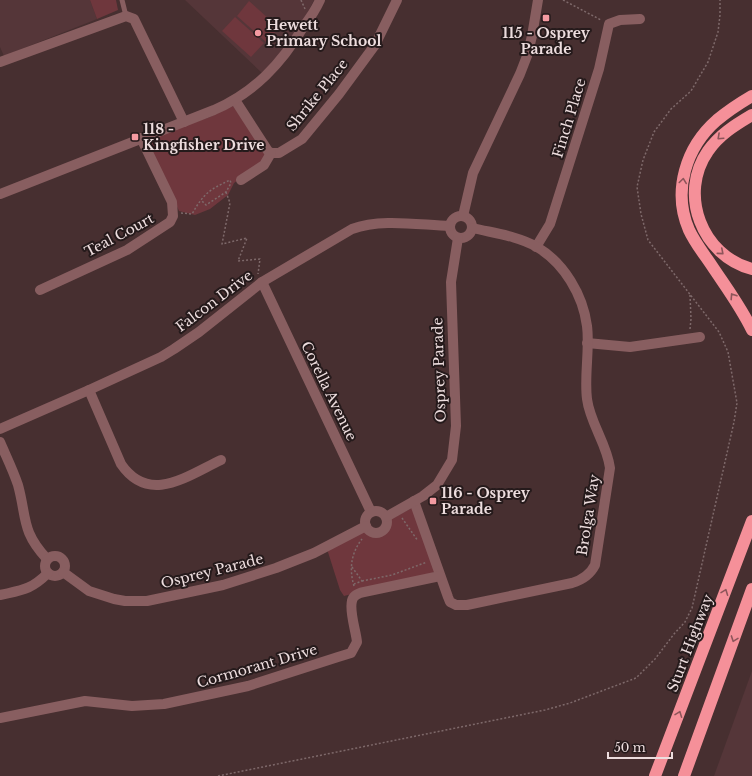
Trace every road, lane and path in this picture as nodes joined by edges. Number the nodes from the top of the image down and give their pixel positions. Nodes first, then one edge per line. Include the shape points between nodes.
1 (122, 0) edge
2 (300, 0) edge
3 (320, 0) edge
4 (397, 0) edge
5 (538, 0) edge
6 (563, 0) edge
7 (720, 0) edge
8 (306, 10) dead end
9 (126, 16) junction
10 (640, 19) dead end
11 (604, 21) dead end
12 (0, 62) edge
13 (752, 96) edge
14 (235, 100) junction
15 (752, 115) edge
16 (184, 122) junction
17 (141, 138) junction
18 (271, 153) junction
19 (241, 180) dead end
20 (226, 192) junction
21 (0, 194) edge
22 (201, 200) junction
23 (181, 213) dead end
24 (463, 216) junction
25 (450, 226) junction
26 (473, 228) junction
27 (458, 238) junction
28 (536, 247) junction
29 (752, 269) edge
30 (259, 281) junction
31 (40, 290) dead end
32 (690, 295) junction
33 (752, 330) edge
34 (700, 337) dead end
35 (689, 338) junction
36 (587, 343) junction
37 (89, 390) junction
38 (0, 429) edge
39 (0, 442) edge
40 (221, 460) dead end
41 (414, 501) junction
42 (371, 512) junction
43 (401, 516) dead end
44 (386, 517) junction
45 (752, 521) edge
46 (366, 526) junction
47 (364, 536) dead end
48 (418, 542) dead end
49 (47, 559) junction
50 (430, 561) dead end
51 (352, 567) junction
52 (63, 572) junction
53 (48, 573) junction
54 (440, 576) junction
55 (362, 581) junction
56 (353, 584) junction
57 (355, 590) dead end
58 (752, 590) edge
59 (0, 595) edge
60 (0, 718) edge
61 (218, 776) edge
62 (655, 776) edge
63 (684, 776) edge

1 - 9 lane
2 - 8 path
3 - 14 street via 280,61
4 - 18 street, Shrike Place via 375,44 302,139 281,153
5 - 24 street via 527,56 473,173
6 - 11 path
7 - 32 path via 718,32 708,62 691,90 671,109 654,132 643,160 637,187 648,240
9 - 12 street
9 - 16 street via 134,19
10 - 28 street, Finch Place via 620,20 609,24 599,69 550,224
33 -> 13 highway via 689,230 683,212 682,194 686,164 701,138 710,126
14 - 16 street
14 - 18 street
15 -> 29 highway via 721,135 707,152 697,177 695,195 697,213 710,240 728,258
16 - 17 street
17 - 21 street
17 - 31 street, Teal Court via 172,202 173,216 170,222 127,250
18 - 19 street via 264,165
20 - 22 path via 206,205
20 - 22 path via 230,180 211,189
20 - 30 path via 230,203 222,244 247,238 238,261 260,259
22 - 23 path via 192,214
24 - 25 street via 457,216
24 - 26 street via 468,218
25 - 27 street via 450,231
25 - 30 street, Falcon Drive via 382,223 361,226
26 - 27 street via 465,238
26 - 28 street, Brolga Way via 513,237
27 - 41 street, Osprey Parade via 451,282 456,426 452,460 437,485
28 - 36 street, Brolga Way via 556,262 577,292 587,326
30 - 37 street, Falcon Drive via 199,332 174,349
30 - 42 street, Corella Avenue
32 - 35 path
32 - 61 path via 719,332 728,352 737,403 692,608 685,622 642,672 624,684 545,710
34 - 35 street
35 - 36 street via 630,348
36 - 54 street, Brolga Way via 586,398 610,468 593,569 582,580 572,583 461,606 450,602
37 - 38 street, Falcon Drive
37 - 40 street via 121,464 141,482 151,485 169,484
39 - 49 street via 18,485 27,529
41 - 44 street, Osprey Parade
41 - 54 street, Brolga Way
42 - 44 street via 381,512
42 - 46 street via 366,518
43 - 48 path
44 - 46 street via 386,526 380,532 372,532
62 -> 45 highway, Sturt Highway
46 - 52 street, Osprey Parade via 314,553 276,568 223,585 147,601 125,601 89,591
47 - 51 path via 354,550
49 - 52 street via 54,556 62,558 65,565
49 - 53 street via 45,566
50 - 55 path via 397,573
51 - 55 path
51 - 56 path
52 - 53 street via 59,575
53 - 59 street via 30,588
54 - 60 street, Cormorant Drive via 356,595 351,608 357,642 351,653 248,686 164,704 132,706 81,702
55 - 56 path
56 - 57 path
58 -> 63 highway

